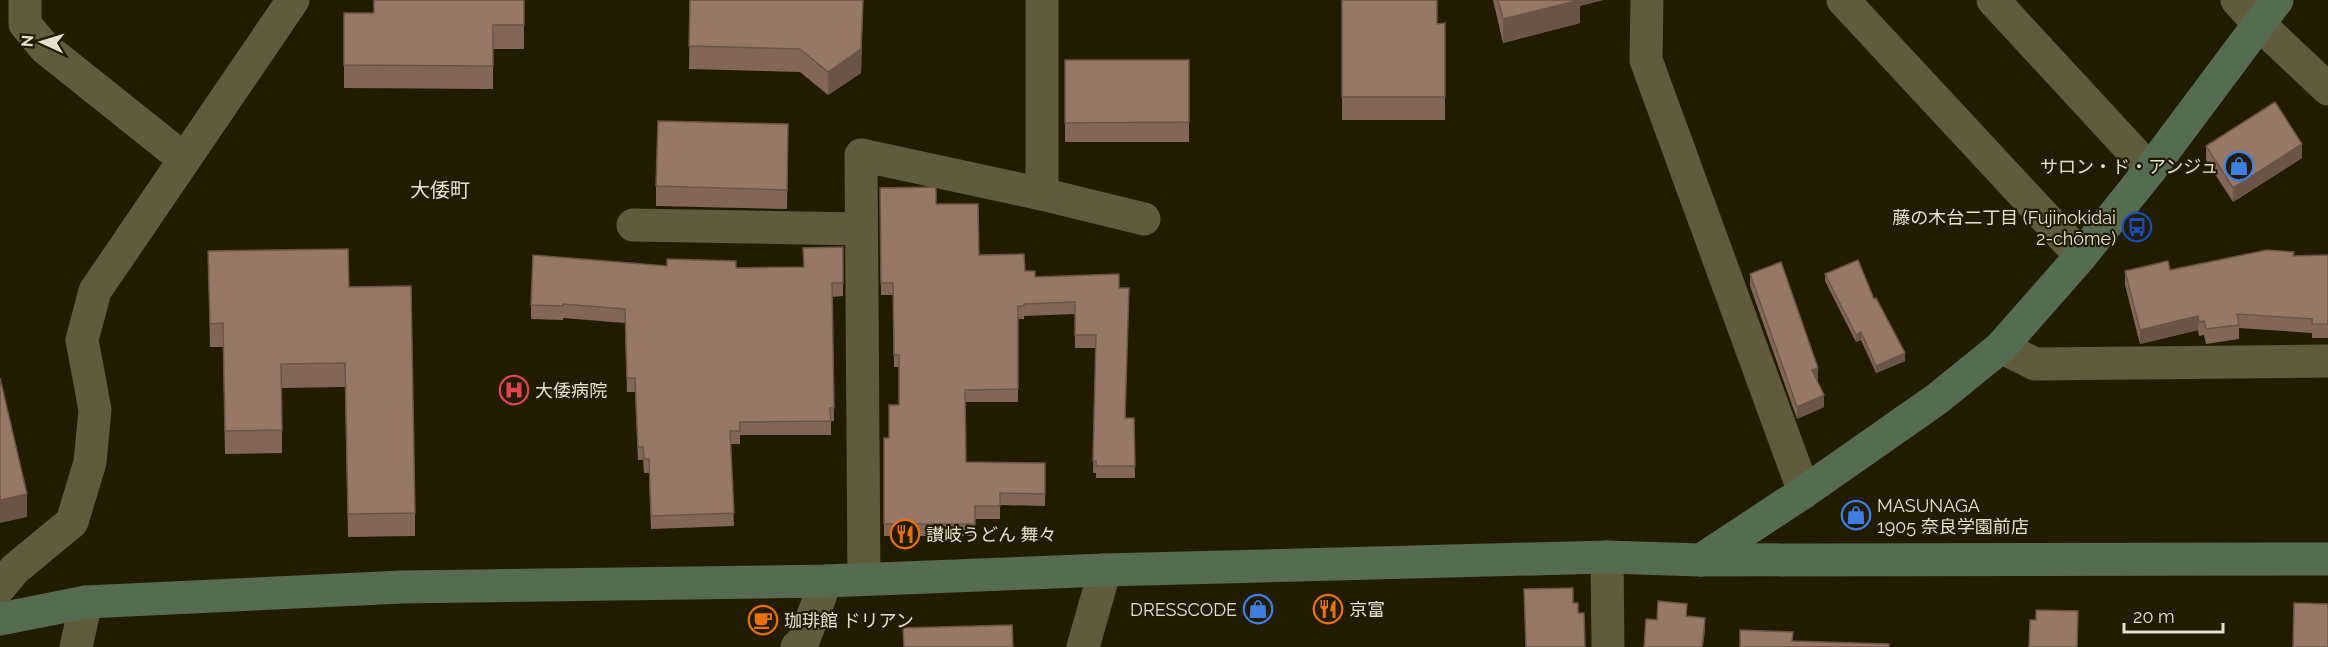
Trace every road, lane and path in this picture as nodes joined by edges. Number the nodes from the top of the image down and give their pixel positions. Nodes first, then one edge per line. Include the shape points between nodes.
1 (25, 0) edge
2 (293, 0) edge
3 (1042, 0) edge
4 (1647, 0) edge
5 (1843, 0) edge
6 (1993, 0) edge
7 (2257, 8) edge
8 (2328, 89) edge
9 (184, 159) junction
10 (2150, 170) junction
11 (1042, 194) junction
12 (1144, 219) dead end
13 (633, 225) dead end
14 (861, 229) junction
15 (2081, 256) junction
16 (2001, 347) junction
17 (2328, 361) edge
18 (1804, 492) junction
19 (1607, 557) junction
20 (2328, 559) edge
21 (1701, 560) junction
22 (1105, 570) junction
23 (864, 579) junction
24 (826, 581) junction
25 (0, 587) edge
26 (86, 602) junction
27 (0, 619) edge
28 (76, 647) edge
29 (797, 647) edge
30 (825, 647) edge
31 (1083, 647) edge
32 (1608, 647) edge

1 - 9 street via 25,24 45,48
2 - 9 street
3 - 11 street
4 - 18 street via 1646,60
5 - 15 street
6 - 10 street
7 - 8 street
7 - 10 street
9 - 25 street via 94,291 82,340 94,410 91,452 72,522 15,569
10 - 15 street
11 - 12 street
11 - 14 street via 861,155
13 - 14 street
14 - 23 street
15 - 16 street
16 - 17 street via 2035,364
16 - 18 street via 1937,399
18 - 21 street
19 - 21 street
19 - 22 street
19 - 32 street
20 - 21 street
22 - 23 street
22 - 31 street
23 - 24 street
24 - 26 street via 402,587
24 - 29 street
24 - 30 street
26 - 27 street
26 - 28 street

